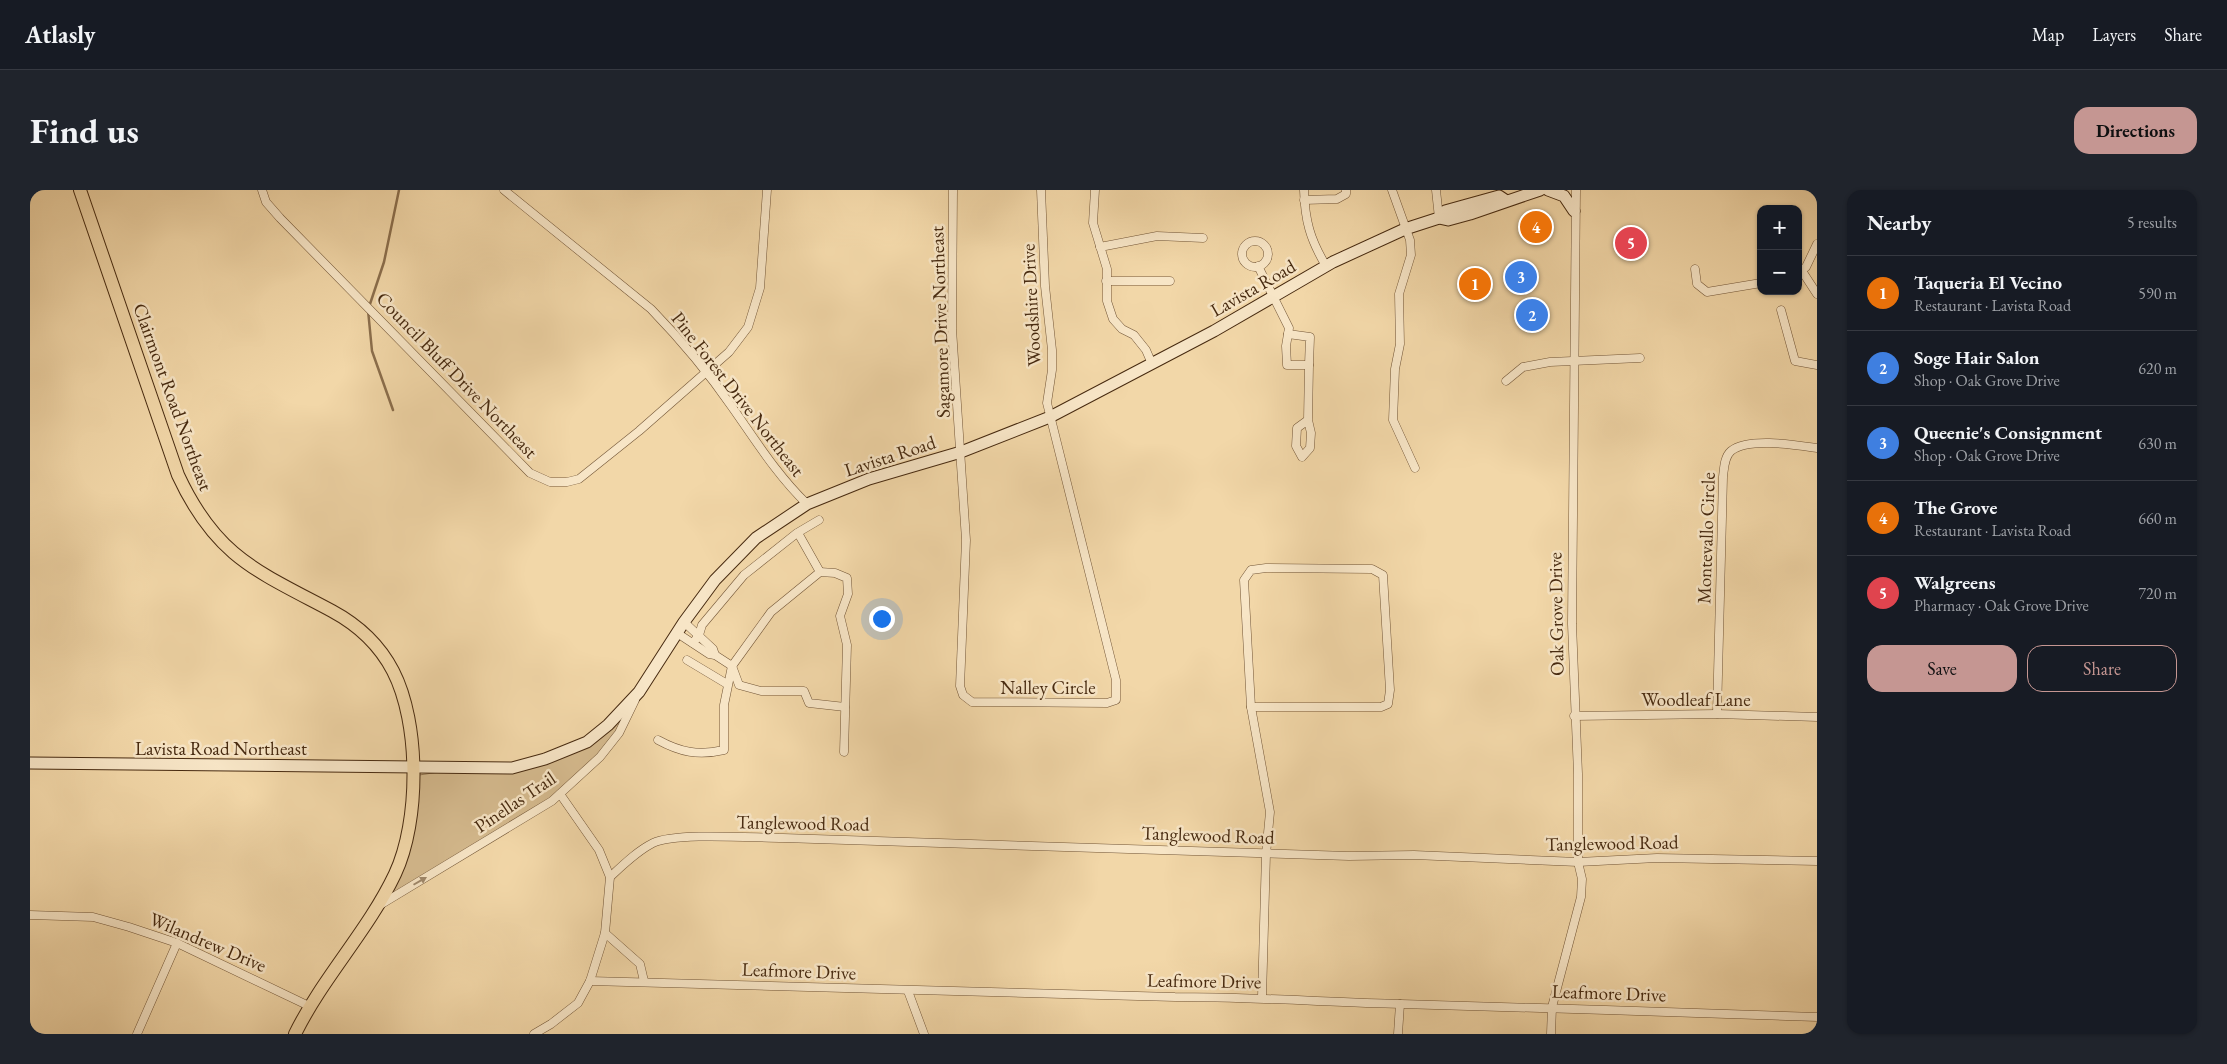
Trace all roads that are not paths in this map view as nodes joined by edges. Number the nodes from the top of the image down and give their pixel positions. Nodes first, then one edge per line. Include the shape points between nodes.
1 (80, 190) edge
2 (262, 190) edge
3 (504, 190) edge
4 (767, 190) edge
5 (953, 190) edge
6 (1041, 190) edge
7 (1095, 190) edge
8 (1304, 190) edge
9 (1346, 190) edge
10 (1392, 190) edge
11 (1436, 190) edge
12 (1540, 190) edge
13 (1548, 190) edge
14 (1576, 190) edge
15 (1304, 200) junction
16 (1574, 211) junction
17 (1439, 218) junction
18 (1405, 229) junction
19 (1202, 238) dead end
20 (1817, 244) edge
21 (1100, 247) junction
22 (1258, 266) junction
23 (1326, 266) junction
24 (1696, 269) dead end
25 (1802, 270) edge
26 (1802, 275) edge
27 (1106, 281) junction
28 (1170, 281) dead end
29 (1757, 284) edge
30 (1817, 294) edge
31 (1274, 296) junction
32 (1781, 310) dead end
33 (1288, 334) junction
34 (1640, 358) dead end
35 (1573, 360) junction
36 (1152, 364) junction
37 (1817, 364) edge
38 (1309, 366) junction
39 (706, 373) junction
40 (1506, 381) dead end
41 (1050, 417) junction
42 (1308, 420) dead end
43 (1817, 448) edge
44 (961, 452) junction
45 (1415, 468) dead end
46 (807, 504) junction
47 (818, 520) dead end
48 (798, 533) junction
49 (820, 572) junction
50 (684, 622) junction
51 (677, 633) junction
52 (699, 635) junction
53 (693, 643) junction
54 (715, 654) junction
55 (687, 660) dead end
56 (732, 666) junction
57 (727, 684) junction
58 (639, 692) junction
59 (845, 707) junction
60 (1251, 707) junction
61 (1717, 714) junction
62 (1574, 716) junction
63 (1817, 717) edge
64 (658, 740) dead end
65 (844, 752) dead end
66 (30, 764) edge
67 (412, 767) junction
68 (560, 794) junction
69 (1266, 854) junction
70 (1817, 861) edge
71 (1578, 862) junction
72 (610, 876) junction
73 (378, 906) junction
74 (30, 915) edge
75 (605, 933) junction
76 (177, 943) junction
77 (590, 981) junction
78 (644, 981) junction
79 (908, 991) junction
80 (1262, 997) junction
81 (1400, 1004) junction
82 (309, 1006) junction
83 (1552, 1007) junction
84 (1817, 1017) edge
85 (137, 1034) edge
86 (295, 1034) edge
87 (534, 1034) edge
88 (924, 1034) edge
89 (1398, 1034) edge
90 (1552, 1034) edge

1 - 67 main road, Clairmont Road Northeast via 178,475 192,504 217,537 241,560 351,622 374,644 394,673 404,701
2 - 39 street, Council Bluff Drive Northeast via 266,202 280,218 504,448 530,473 550,482 579,479
3 - 39 street, Pine Forest Drive Northeast via 650,309 672,330
4 - 39 street, Council Bluff Drive Northeast via 760,288 748,327 729,352
5 - 44 street, Sagamore Drive Northeast via 952,329
6 - 41 street, Woodshire Drive via 1052,356 1047,398
7 - 21 street via 1093,224
8 - 15 street
9 - 15 street via 1346,194 1338,199
10 - 18 street
11 - 17 street
12 - 17 main road, Lavista Road via 1506,200 1499,196 1445,211
13 - 16 main road via 1564,196
14 - 16 street, Oak Grove Drive
15 - 23 street via 1305,218 1313,244
16 - 35 street, Oak Grove Drive
17 - 18 main road, Lavista Road
18 - 23 main road, Lavista Road
18 - 45 street via 1411,255 1399,294 1400,344 1395,370 1393,420
19 - 21 street via 1157,236
20 - 25 street via 1814,255
21 - 27 street via 1107,269
22 - 22 street via 1268,256 1267,248 1262,242 1247,243 1242,257 1246,264
22 - 31 street
23 - 31 main road, Lavista Road
24 - 29 street via 1697,284 1707,292
26 - 30 street
27 - 28 street
27 - 36 street via 1107,301 1113,319 1134,335
31 - 33 street via 1289,328
31 - 36 main road, Lavista Road
32 - 37 street via 1795,362
33 - 38 street via 1310,337
33 - 38 street via 1287,364
34 - 35 street
35 - 40 street via 1523,367
35 - 62 street, Oak Grove Drive
36 - 41 main road, Lavista Road
38 - 42 street
39 - 46 street, Pine Forest Drive Northeast via 784,482
41 - 44 main road, Lavista Road
41 - 44 street, Nalley Circle via 1118,691 1116,700 1107,703 992,703 972,702 963,695 960,686 966,540
43 - 61 street, Montevallo Circle via 1786,444 1745,445 1731,451 1725,461
44 - 46 main road, Lavista Road via 869,479
46 - 50 main road, Lavista Road via 756,538 715,580
47 - 48 street
48 - 49 street
48 - 52 street via 744,575 702,625
49 - 56 street via 771,612
49 - 59 street via 847,578 848,594 840,616 847,645
50 - 51 main road, Lavista Road
50 - 52 street
51 - 53 street
51 - 58 main road, Lavista Road
52 - 53 street
52 - 54 street
53 - 54 street via 709,654
54 - 56 street
55 - 57 street
56 - 57 street
56 - 59 street via 738,686 761,691 804,691 809,704
57 - 64 street via 724,750 710,753 677,751
58 - 67 main road, Lavista Road via 587,742 545,759 512,768
58 - 68 street, Pinellas Trail via 619,733 600,757
59 - 65 street
60 - 60 street via 1244,599 1244,580 1251,570 1372,569 1383,575 1390,690 1388,704 1381,707
60 - 69 street via 1270,812
61 - 62 street, Woodleaf Lane
61 - 63 street, Woodleaf Lane
62 - 71 street, Oak Grove Drive
66 - 67 main road, Lavista Road Northeast
67 - 73 main road, Clairmont Road Northeast via 408,835 396,871
68 - 72 street via 598,850
73 -> 68 street, Pinellas Trail
69 - 71 street, Tanglewood Road via 1414,855
69 - 72 street, Tanglewood Road via 792,838 696,838 653,843
69 - 80 street
70 - 71 street, Tanglewood Road via 1657,858
71 - 83 street, Oak Grove Drive via 1582,879 1581,897
72 - 75 street
73 - 82 main road, Clairmont Road Northeast
74 - 76 street, Wilandrew Drive via 93,917
75 - 77 street
75 - 78 street via 640,964
76 - 82 street, Wilandrew Drive
76 - 85 street
77 - 78 street, Leafmore Drive
77 - 87 street via 578,1003
78 - 79 street, Leafmore Drive
79 - 80 street, Leafmore Drive
79 - 88 street
80 - 81 street, Leafmore Drive
81 - 83 street, Leafmore Drive
81 - 89 street
82 - 86 main road, Clairmont Road Northeast
83 - 84 street, Leafmore Drive
83 - 90 street, Oak Grove Drive

